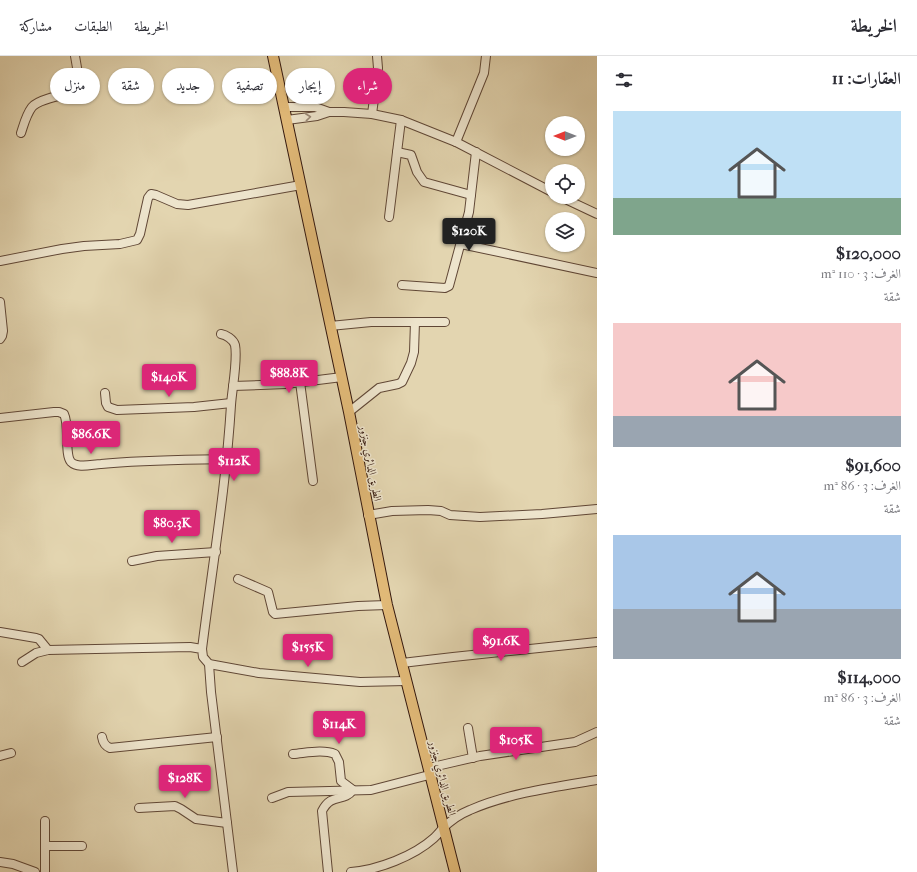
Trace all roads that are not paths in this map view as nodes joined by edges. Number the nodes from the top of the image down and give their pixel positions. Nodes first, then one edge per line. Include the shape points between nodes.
1 (75, 56) edge
2 (273, 56) edge
3 (377, 56) edge
4 (486, 56) edge
5 (284, 107) junction
6 (329, 112) junction
7 (372, 114) junction
8 (287, 120) junction
9 (401, 120) junction
10 (21, 133) dead end
11 (456, 142) junction
12 (397, 152) junction
13 (476, 152) junction
14 (301, 184) junction
15 (545, 188) edge
16 (471, 195) junction
17 (576, 204) edge
18 (597, 214) edge
19 (389, 217) dead end
20 (461, 244) junction
21 (0, 261) edge
22 (597, 273) edge
23 (402, 285) dead end
24 (0, 302) edge
25 (415, 322) junction
26 (445, 322) dead end
27 (330, 326) junction
28 (221, 334) dead end
29 (0, 339) edge
30 (342, 377) junction
31 (300, 382) junction
32 (233, 386) junction
33 (105, 393) dead end
34 (231, 403) junction
35 (349, 412) junction
36 (0, 418) edge
37 (227, 459) junction
38 (313, 481) dead end
39 (597, 510) edge
40 (368, 515) junction
41 (216, 552) junction
42 (132, 561) dead end
43 (238, 579) dead end
44 (387, 605) junction
45 (0, 632) edge
46 (597, 642) edge
47 (202, 649) junction
48 (48, 650) junction
49 (22, 662) dead end
50 (402, 663) junction
51 (209, 664) junction
52 (406, 681) junction
53 (468, 728) dead end
54 (597, 732) edge
55 (102, 737) dead end
56 (217, 737) junction
57 (11, 753) dead end
58 (293, 754) dead end
59 (0, 756) edge
60 (473, 758) junction
61 (428, 772) junction
62 (597, 780) edge
63 (353, 790) junction
64 (272, 798) dead end
65 (139, 808) dead end
66 (45, 821) dead end
67 (227, 823) junction
68 (443, 828) junction
69 (45, 846) junction
70 (82, 846) dead end
71 (0, 862) edge
72 (35, 872) edge
73 (45, 872) edge
74 (233, 872) edge
75 (328, 872) edge
76 (357, 872) edge
77 (455, 872) edge

1 - 10 street via 80,79 77,92 39,101 30,111
2 - 5 main road, الطريق الدائري جنزور
3 - 7 street via 378,68
4 - 11 street via 484,73
5 - 6 street via 315,107
5 - 8 main road, الطريق الدائري جنزور
6 - 7 street
8 -> 6 street
7 - 9 street
8 - 14 main road, الطريق الدائري جنزور
9 - 11 street
9 - 12 street
11 - 13 street
12 - 16 street via 411,155 424,182
12 - 19 street
13 - 15 street
13 - 16 street
14 - 21 street via 188,205 177,204 151,194 137,240 62,249
14 - 27 main road, الطريق الدائري جنزور
16 - 20 street
17 - 18 street
20 - 22 street
20 - 23 street via 448,288
24 - 29 street via 3,332
25 - 26 street
25 - 27 street via 371,322
25 - 35 street via 414,352 402,382 379,388
27 - 30 main road, الطريق الدائري جنزور
28 - 32 street via 231,339 235,346
30 - 31 street
30 - 35 main road, الطريق الدائري جنزور
31 - 32 street
31 - 38 street
32 - 34 street
33 - 34 street via 108,407 117,410
34 - 37 street
35 - 40 main road, الطريق الدائري جنزور
36 - 37 street via 54,412 64,414 69,457 79,466 136,461
37 - 41 street
39 - 40 street via 496,516 450,515 428,510
40 - 44 main road, الطريق الدائري جنزور
41 - 42 street via 157,556
41 - 47 street
43 - 44 street via 268,592 275,614
44 - 50 main road, الطريق الدائري جنزور
45 - 48 street via 39,639
46 - 50 street
47 - 48 street via 155,647
47 - 51 street via 203,657
48 - 49 street via 36,653
50 - 52 main road, الطريق الدائري جنزور
51 - 52 street via 273,675 338,681
51 - 56 street
52 - 61 main road, الطريق الدائري جنزور
53 - 60 street
54 - 60 street via 572,743
55 - 56 street via 106,747 110,748
56 - 67 street
57 - 59 street
58 - 63 street via 335,754 339,762 341,781
60 - 61 street
61 - 63 street via 381,788
61 - 68 main road, الطريق الدائري جنزور
62 - 68 street via 499,800 469,810
63 - 64 street via 288,792
63 - 75 street via 349,795 326,803 322,811
65 - 67 street via 175,806 196,819
66 - 69 street
67 - 74 street
68 - 76 street via 435,838 385,866
68 - 77 main road, الطريق الدائري جنزور
69 - 70 street
69 - 73 street
71 - 72 street

